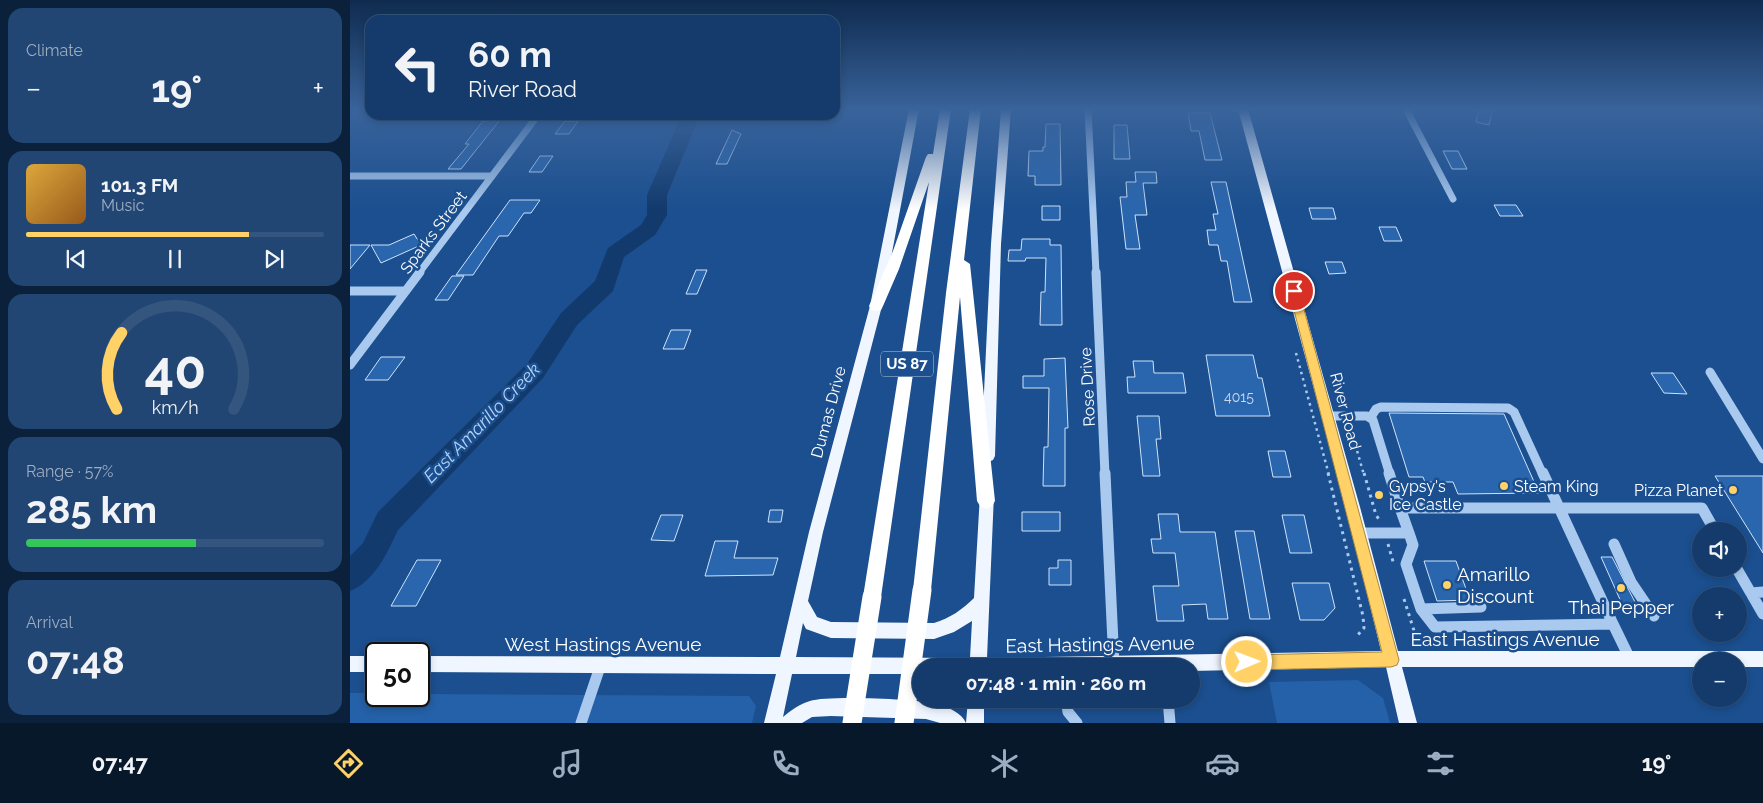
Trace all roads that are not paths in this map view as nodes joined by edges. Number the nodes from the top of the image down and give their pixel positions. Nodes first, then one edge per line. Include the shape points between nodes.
1 (517, 143) edge
2 (907, 143) edge
3 (938, 143) edge
4 (940, 143) edge
5 (972, 143) edge
6 (1004, 143) edge
7 (1090, 143) edge
8 (1252, 143) edge
9 (1424, 143) edge
10 (350, 176) edge
11 (492, 176) junction
12 (1453, 199) dead end
13 (960, 240) junction
14 (350, 291) edge
15 (405, 291) junction
16 (876, 306) junction
17 (350, 365) edge
18 (1710, 372) dead end
19 (1328, 416) junction
20 (1371, 417) junction
21 (1763, 460) edge
22 (986, 501) junction
23 (1400, 508) junction
24 (1558, 508) junction
25 (1711, 522) edge
26 (1359, 533) junction
27 (1409, 533) junction
28 (1614, 544) dead end
29 (1742, 577) edge
30 (1763, 592) edge
31 (1751, 593) junction
32 (982, 600) junction
33 (800, 602) junction
34 (1481, 607) dead end
35 (1421, 609) junction
36 (1763, 614) edge
37 (1654, 616) dead end
38 (1613, 624) junction
39 (978, 658) edge
40 (1114, 658) edge
41 (1630, 659) junction
42 (1763, 659) edge
43 (1391, 660) junction
44 (350, 664) edge
45 (365, 664) edge
46 (430, 664) edge
47 (602, 664) junction
48 (1200, 664) edge
49 (786, 665) junction
50 (912, 666) edge
51 (976, 708) edge
52 (1066, 708) edge
53 (1169, 708) edge
54 (581, 723) edge
55 (773, 723) edge
56 (789, 723) edge
57 (852, 723) edge
58 (904, 723) edge
59 (957, 723) edge
60 (975, 723) edge
61 (1076, 723) edge
62 (1170, 723) edge
63 (1408, 723) edge

1 - 11 street, Sparks Street
2 - 16 main road, Dumas Drive
3 - 16 highway via 891,276
4 - 57 highway, US 87, bridge
5 - 13 highway, US 87
6 - 22 main road via 996,244
7 - 40 street, Rose Drive
8 - 19 main road, River Road
9 - 12 street
10 - 11 street
11 - 15 street, Sparks Street
13 - 22 highway
13 - 58 highway, US 87, bridge via 922,590
14 - 15 street
15 - 17 street, Sparks Street
16 - 33 main road, Dumas Drive
18 - 21 street
19 - 20 street
19 - 26 main road, River Road
20 - 23 street
20 - 24 street via 1381,407 1508,408 1514,412
22 - 32 main road
23 - 24 street
23 - 27 street
24 - 25 street via 1702,508
24 - 38 street
26 - 27 street
26 - 43 main road, River Road
27 - 35 street via 1413,545 1406,564
28 - 37 street via 1631,582
29 - 31 street
30 - 31 street
31 - 36 street
32 - 33 main road via 961,620 934,631 831,630 812,623
32 - 39 main road
33 - 49 main road, Dumas Drive
34 - 35 street
35 - 38 street via 1435,627
38 - 41 street
41 - 42 main road, East Hastings Avenue
41 - 43 main road, East Hastings Avenue
43 - 48 main road, East Hastings Avenue
43 - 63 main road, River Road
44 - 45 main road
46 - 47 main road, West Hastings Avenue
47 - 49 main road, West Hastings Avenue
47 - 54 street
49 - 50 main road, West Hastings Avenue
49 - 55 main road, Dumas Drive
51 - 60 main road
52 - 61 lane
53 - 62 street
56 - 59 main road via 812,709 831,707 926,710

